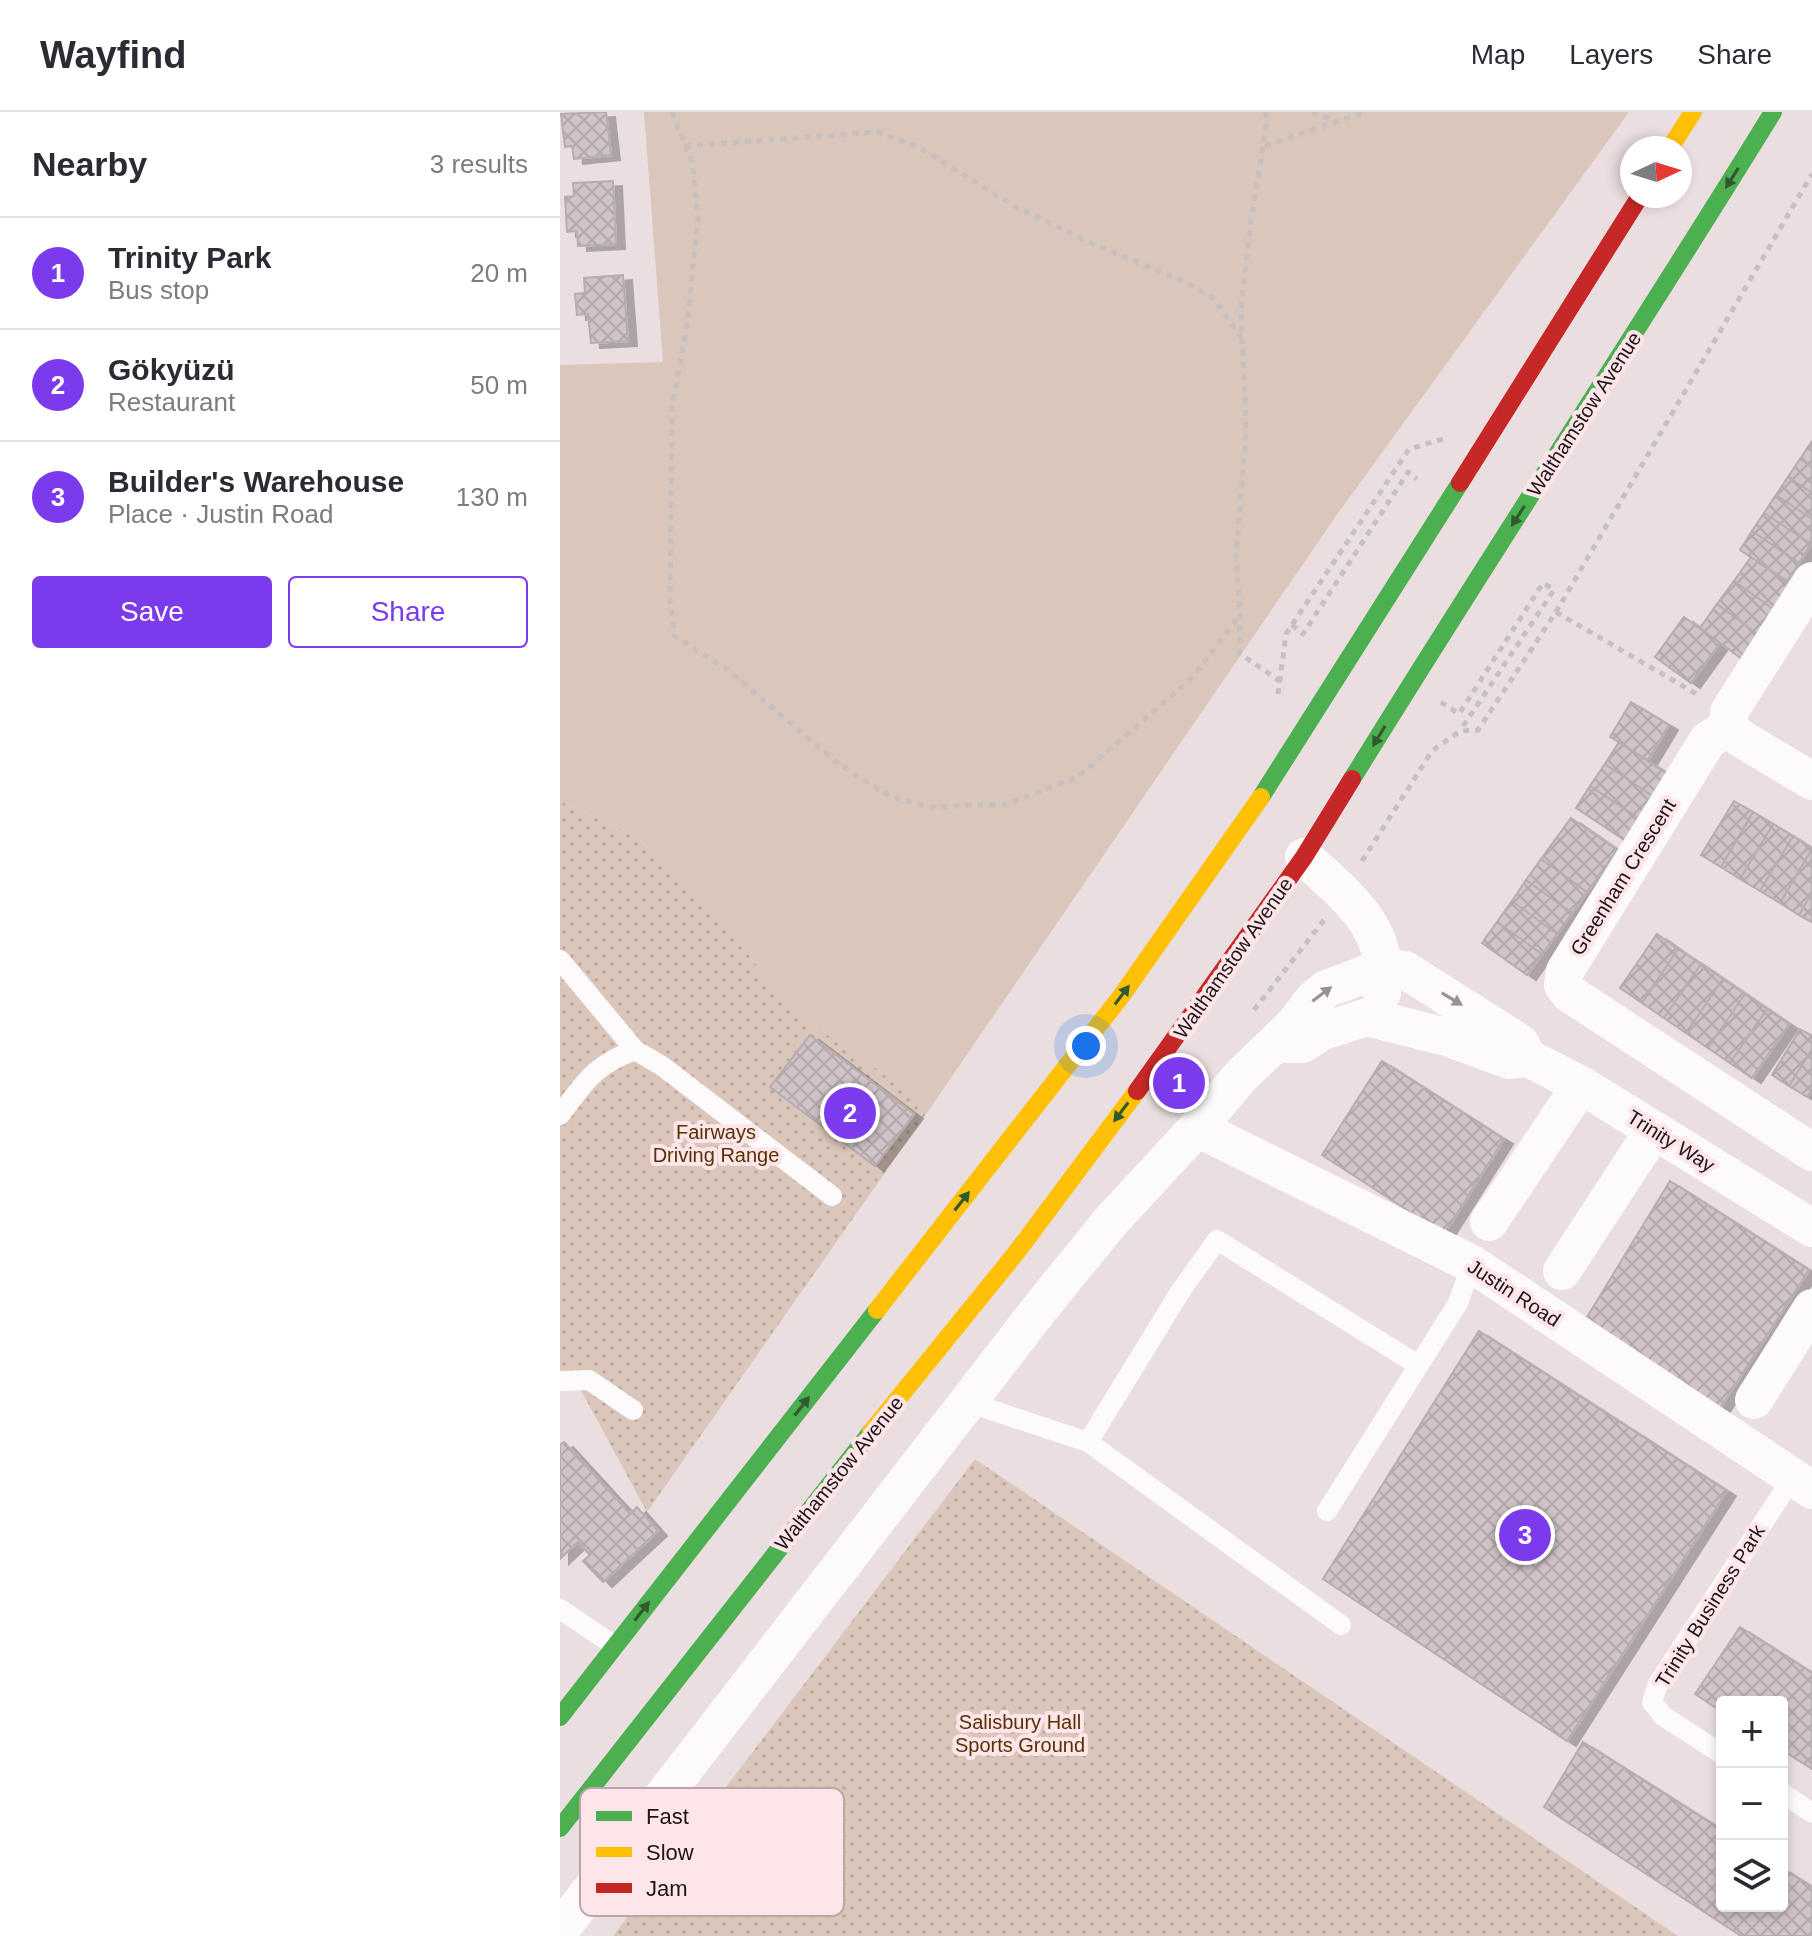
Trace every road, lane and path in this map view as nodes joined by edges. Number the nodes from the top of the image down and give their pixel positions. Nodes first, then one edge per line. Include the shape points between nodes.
1 (672, 112) edge
2 (1265, 112) edge
3 (1312, 112) edge
4 (1366, 112) edge
5 (1693, 112) edge
6 (1773, 112) edge
7 (1337, 122) junction
8 (1678, 136) edge
9 (685, 146) junction
10 (1264, 146) junction
11 (1812, 174) edge
12 (1632, 208) edge
13 (1242, 338) junction
14 (1454, 435) dead end
15 (1812, 581) edge
16 (1556, 612) junction
17 (1240, 615) junction
18 (1311, 622) dead end
19 (1292, 625) junction
20 (1459, 714) dead end
21 (1728, 720) junction
22 (1460, 731) junction
23 (1812, 781) edge
24 (1304, 857) junction
25 (1359, 868) dead end
26 (1330, 911) dead end
27 (560, 960) edge
28 (1383, 968) junction
29 (1367, 1017) junction
30 (1260, 1033) junction
31 (635, 1050) junction
32 (1528, 1058) junction
33 (1581, 1085) junction
34 (560, 1115) edge
35 (1197, 1128) junction
36 (1654, 1130) junction
37 (1812, 1152) edge
38 (832, 1196) dead end
39 (1489, 1222) dead end
40 (1812, 1228) edge
41 (1472, 1264) junction
42 (1562, 1271) dead end
43 (1812, 1308) edge
44 (1418, 1365) junction
45 (560, 1381) edge
46 (1754, 1400) dead end
47 (967, 1402) junction
48 (633, 1410) dead end
49 (1088, 1442) junction
50 (1802, 1483) edge
51 (1327, 1511) dead end
52 (560, 1609) edge
53 (1341, 1625) dead end
54 (615, 1646) junction
55 (560, 1717) edge
56 (1716, 1750) edge
57 (591, 1788) edge
58 (669, 1788) edge
59 (1788, 1797) edge
60 (580, 1802) edge
61 (1812, 1813) edge
62 (560, 1828) edge
63 (580, 1904) edge
64 (560, 1930) edge

1 - 9 path
2 - 10 path
3 - 7 path
4 - 7 path
5 - 8 highway
6 -> 24 highway, Walthamstow Avenue
7 - 10 path
9 - 13 path via 878,132 920,148 1016,207 1187,283 1214,299
9 - 17 path via 692,162 698,217 672,408 670,601 675,636 728,670 840,765 891,797 931,807 1007,804 1079,776 1191,679
10 - 13 path via 1241,308
11 - 16 path
54 -> 12 highway via 1122,995 1227,848
13 - 17 path via 1246,432 1236,556
14 - 19 path via 1409,449
15 - 21 street
16 - 21 path
16 - 22 path via 1478,730
17 - 19 path via 1239,653 1281,682 1286,634
18 - 19 path via 1303,634
20 - 22 path via 1543,583 1554,590
21 - 23 street via 1742,739
21 - 37 street, Greenham Crescent via 1708,740 1565,971 1563,985
22 - 25 path via 1432,751
24 - 28 street via 1366,917
24 -> 57 highway, Walthamstow Avenue via 1016,1253
26 - 30 path
27 - 31 lane
28 - 29 street via 1380,1000
30 -> 28 street via 1326,989
28 -> 32 street, Trinity Way via 1405,970 1494,1024 1520,1043
29 - 30 street via 1321,1032 1303,1044
29 - 32 street, Trinity Way via 1509,1060
30 - 35 street via 1241,1076
31 - 34 lane via 608,1060
31 - 38 lane
32 - 33 street, Trinity Way
33 - 36 street, Trinity Way
33 - 39 street
35 - 41 street, Justin Road
35 - 47 street via 1111,1221
36 - 40 street, Trinity Way
36 - 42 street
41 - 44 lane via 1458,1303
41 - 50 street, Justin Road
43 - 46 street
44 - 49 lane via 1217,1240
44 - 51 lane
45 - 48 lane via 589,1380
47 - 49 lane
47 - 58 street
49 - 53 lane
50 - 56 lane, Trinity Business Park via 1658,1684 1652,1702 1663,1716
52 - 54 lane
54 - 55 highway
59 - 61 lane
60 -> 62 highway, Walthamstow Avenue
63 - 64 street

